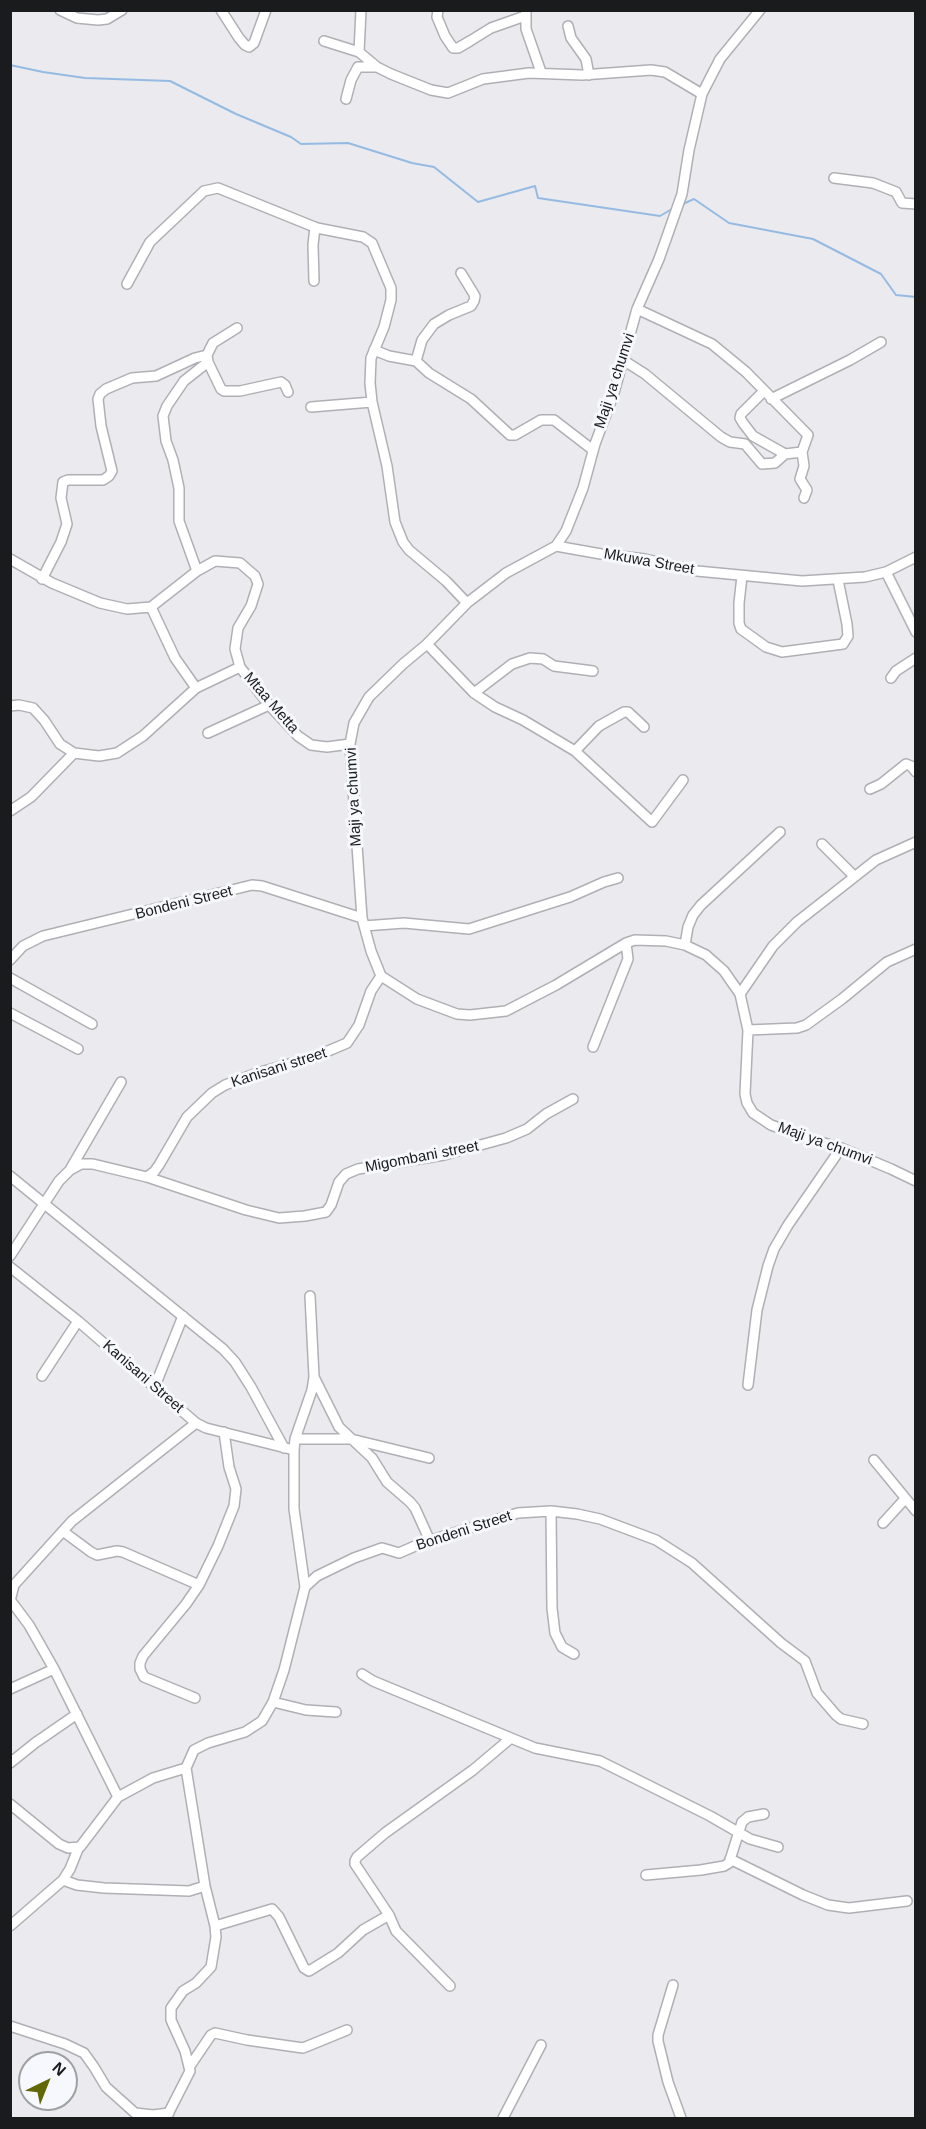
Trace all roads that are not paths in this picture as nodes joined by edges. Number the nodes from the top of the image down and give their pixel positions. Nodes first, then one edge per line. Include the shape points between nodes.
1 (60, 10) edge
2 (122, 10) edge
3 (221, 10) edge
4 (266, 10) edge
5 (361, 10) edge
6 (438, 10) edge
7 (756, 11) edge
8 (525, 13) edge
9 (568, 26) dead end
10 (324, 41) dead end
11 (359, 52) junction
12 (376, 67) junction
13 (540, 72) junction
14 (589, 75) junction
15 (702, 94) junction
16 (346, 99) dead end
17 (834, 178) dead end
18 (915, 204) edge
19 (315, 227) junction
20 (461, 273) dead end
21 (314, 281) dead end
22 (127, 284) dead end
23 (637, 309) junction
24 (237, 328) dead end
25 (881, 342) dead end
26 (374, 350) junction
27 (207, 358) junction
28 (623, 360) junction
29 (416, 361) junction
30 (764, 391) junction
31 (288, 392) dead end
32 (771, 399) junction
33 (372, 402) junction
34 (311, 407) dead end
35 (593, 450) junction
36 (802, 452) junction
37 (784, 454) junction
38 (804, 498) dead end
39 (556, 546) junction
40 (915, 557) edge
41 (10, 559) edge
42 (197, 571) junction
43 (886, 572) junction
44 (742, 576) junction
45 (42, 579) junction
46 (838, 580) junction
47 (467, 603) junction
48 (151, 607) junction
49 (915, 632) edge
50 (427, 644) junction
51 (915, 657) edge
52 (240, 667) junction
53 (592, 671) dead end
54 (891, 678) dead end
55 (196, 688) junction
56 (474, 693) junction
57 (269, 705) junction
58 (10, 706) edge
59 (644, 727) dead end
60 (208, 733) dead end
61 (350, 744) junction
62 (575, 751) junction
63 (74, 753) junction
64 (915, 772) edge
65 (683, 780) dead end
66 (870, 789) dead end
67 (10, 811) edge
68 (780, 832) dead end
69 (915, 842) edge
70 (822, 843) dead end
71 (854, 876) junction
72 (618, 878) dead end
73 (363, 922) junction
74 (626, 943) junction
75 (685, 945) junction
76 (915, 949) edge
77 (10, 960) edge
78 (381, 976) junction
79 (10, 978) edge
80 (740, 994) junction
81 (10, 1013) edge
82 (92, 1024) dead end
83 (748, 1030) junction
84 (593, 1047) dead end
85 (78, 1049) dead end
86 (121, 1082) dead end
87 (573, 1099) dead end
88 (841, 1148) junction
89 (70, 1170) junction
90 (10, 1176) edge
91 (147, 1177) junction
92 (915, 1181) edge
93 (45, 1204) junction
94 (10, 1256) edge
95 (10, 1267) edge
96 (310, 1296) dead end
97 (183, 1316) junction
98 (78, 1321) junction
99 (42, 1376) dead end
100 (314, 1377) junction
101 (748, 1385) dead end
102 (155, 1386) junction
103 (196, 1423) junction
104 (224, 1432) junction
105 (295, 1439) junction
106 (351, 1439) junction
107 (289, 1449) junction
108 (429, 1458) dead end
109 (874, 1460) dead end
110 (904, 1500) junction
111 (551, 1511) junction
112 (915, 1511) edge
113 (883, 1523) dead end
114 (63, 1532) junction
115 (430, 1541) junction
116 (199, 1585) junction
117 (305, 1587) junction
118 (10, 1601) edge
119 (573, 1654) dead end
120 (54, 1669) junction
121 (362, 1674) dead end
122 (10, 1689) edge
123 (195, 1698) dead end
124 (273, 1702) junction
125 (336, 1712) dead end
126 (76, 1714) junction
127 (863, 1724) dead end
128 (511, 1738) junction
129 (10, 1763) edge
130 (186, 1768) junction
131 (118, 1797) junction
132 (10, 1804) edge
133 (764, 1814) dead end
134 (738, 1832) junction
135 (778, 1847) dead end
136 (78, 1849) junction
137 (730, 1859) junction
138 (646, 1875) dead end
139 (63, 1880) junction
140 (205, 1886) junction
141 (907, 1901) dead end
142 (389, 1915) junction
143 (10, 1926) edge
144 (215, 1926) junction
145 (673, 1985) dead end
146 (450, 1986) dead end
147 (10, 2026) edge
148 (347, 2030) dead end
149 (541, 2045) dead end
150 (190, 2066) junction
151 (168, 2116) edge
152 (503, 2118) edge
153 (681, 2118) edge

1 - 2 street via 77,18 98,20
3 - 4 street via 247,46 254,43
5 - 11 street
6 - 8 street via 437,16 453,48
7 - 15 street, Maji ya chumvi via 720,59
8 - 13 street via 530,45
9 - 14 street via 586,59
10 - 11 street
11 - 12 street
12 - 13 street via 419,87 448,93 483,79
12 - 16 street via 358,67
13 - 14 street
14 - 15 street via 658,70
15 - 23 street, Maji ya chumvi via 682,194
17 - 18 street via 873,183 896,192 902,203
19 - 21 street
19 - 22 street via 218,188 204,191 150,242
19 - 26 street via 363,237 372,243 391,288 384,327
20 - 29 street via 475,296 474,301 434,324 422,340
23 - 28 street, Maji ya chumvi
23 - 30 street via 712,344
24 - 27 street via 213,343
25 - 32 street
26 - 29 street
26 - 33 street via 370,369
27 - 31 street via 224,391 281,382
27 - 42 street via 184,381 164,417 166,441 179,488 179,521
27 - 45 street via 195,358 156,376 132,378 100,394 101,426 112,471 103,480 63,482 61,498 67,524
28 - 35 street, Maji ya chumvi
28 - 37 street via 721,437 745,444 762,464 775,463
29 - 35 street via 471,399 510,435 542,420 554,420
30 - 32 street
30 - 37 street via 740,418 753,436
32 - 36 street via 808,435
33 - 34 street
33 - 47 street via 395,522 403,542
35 - 39 street, Maji ya chumvi via 573,515
36 - 37 street
36 - 38 street via 804,466 800,479 807,490
39 - 44 street, Mkuwa Street
39 - 47 street, Maji ya chumvi via 506,573
40 - 43 street, Mkuwa Street
41 - 45 street
42 - 48 street, Mtaa Metta
42 - 52 street, Mtaa Metta via 215,561 231,561 246,566 255,576 256,594 236,640
43 - 46 street, Mkuwa Street
43 - 49 street
44 - 46 street, Mkuwa Street
44 - 46 street via 741,629 766,647 782,652 843,644 848,636
45 - 48 street via 100,603 127,609
47 - 50 street, Maji ya chumvi
48 - 55 street via 175,658
50 - 56 street
50 - 61 street, Maji ya chumvi via 369,697 354,723
51 - 54 street
52 - 55 street
52 - 57 street, Mtaa Metta
53 - 56 street via 530,658 512,664
55 - 63 street via 143,736 117,753
56 - 62 street
57 - 60 street
57 - 61 street, Mtaa Metta via 311,745
58 - 63 street via 33,708 60,744
59 - 62 street via 624,712 599,726
61 - 73 street, Maji ya chumvi
62 - 65 street via 652,822
63 - 67 street via 31,797
64 - 66 street via 906,764
68 - 75 street via 701,905 688,927
69 - 71 street via 876,860
70 - 71 street
71 - 80 street via 779,939
72 - 73 street via 469,929
73 - 77 street, Bondeni Street via 252,885 43,936 23,946
73 - 78 street, Maji ya chumvi
74 - 75 street, Maji ya chumvi via 666,941
74 - 78 street, Maji ya chumvi via 506,1011 480,1015 457,1014 417,999
74 - 84 street via 628,959
75 - 80 street, Maji ya chumvi via 706,955 724,971
76 - 83 street via 887,962 806,1025
78 - 91 street, Kanisani street via 359,1025 346,1043 314,1058 257,1073 212,1093 187,1117 159,1166
79 - 82 street
80 - 83 street, Maji ya chumvi
81 - 85 street
83 - 88 street, Maji ya chumvi via 745,1094 753,1113 771,1125
86 - 89 street
87 - 91 street, Migombani street via 506,1138 346,1174 326,1212 305,1216 279,1218 246,1210
88 - 92 street, Maji ya chumvi
88 - 101 street via 774,1249 757,1310
89 - 91 street via 81,1164 93,1164
89 - 93 street
90 - 93 street
93 - 94 street
93 - 97 street
95 - 98 street, Kanisani Street
96 - 100 street
97 - 102 street
97 - 107 street via 235,1362
98 - 99 street
98 - 102 street, Kanisani Street
100 - 105 street
100 - 106 street via 339,1427
102 - 103 street, Kanisani Street
103 - 104 street, Kanisani Street
103 - 114 street
104 - 107 street, Kanisani Street
104 - 116 street via 236,1496
105 - 106 street
105 - 107 street
106 - 108 street
106 - 115 street via 415,1508
107 - 117 street
109 - 110 street
110 - 112 street
110 - 113 street
111 - 115 street, Bondeni Street via 518,1513
111 - 119 street via 555,1633 562,1647
111 - 127 street, Bondeni Street via 600,1519 656,1540 676,1552 805,1661 818,1693 836,1715
114 - 116 street via 91,1552 123,1552
114 - 118 street via 14,1585
115 - 117 street, Bondeni Street via 399,1553 382,1548 354,1558 317,1576
116 - 123 street via 143,1656 140,1669 144,1677
117 - 124 street
118 - 120 street
120 - 122 street
120 - 126 street
121 - 128 street
124 - 125 street
124 - 130 street via 262,1721 245,1732 194,1750
126 - 129 street
126 - 131 street
128 - 134 street via 535,1748 600,1761
128 - 142 street via 355,1858 355,1864
130 - 131 street via 157,1776
130 - 140 street
131 - 136 street
132 - 136 street via 54,1841
133 - 134 street via 748,1817
134 - 135 street
134 - 137 street
136 - 139 street
137 - 138 street via 720,1868
137 - 141 street via 828,1905 849,1908
139 - 140 street via 104,1888 189,1891
139 - 143 street
140 - 144 street
142 - 144 street via 309,1971 272,1909
142 - 146 street via 396,1931
144 - 150 street via 211,1967 183,1991 171,2008 171,2020
145 - 153 street via 658,2041
147 - 151 street via 84,2054 106,2087 135,2113
148 - 150 street via 303,2048 215,2033
149 - 152 street
150 - 151 street

